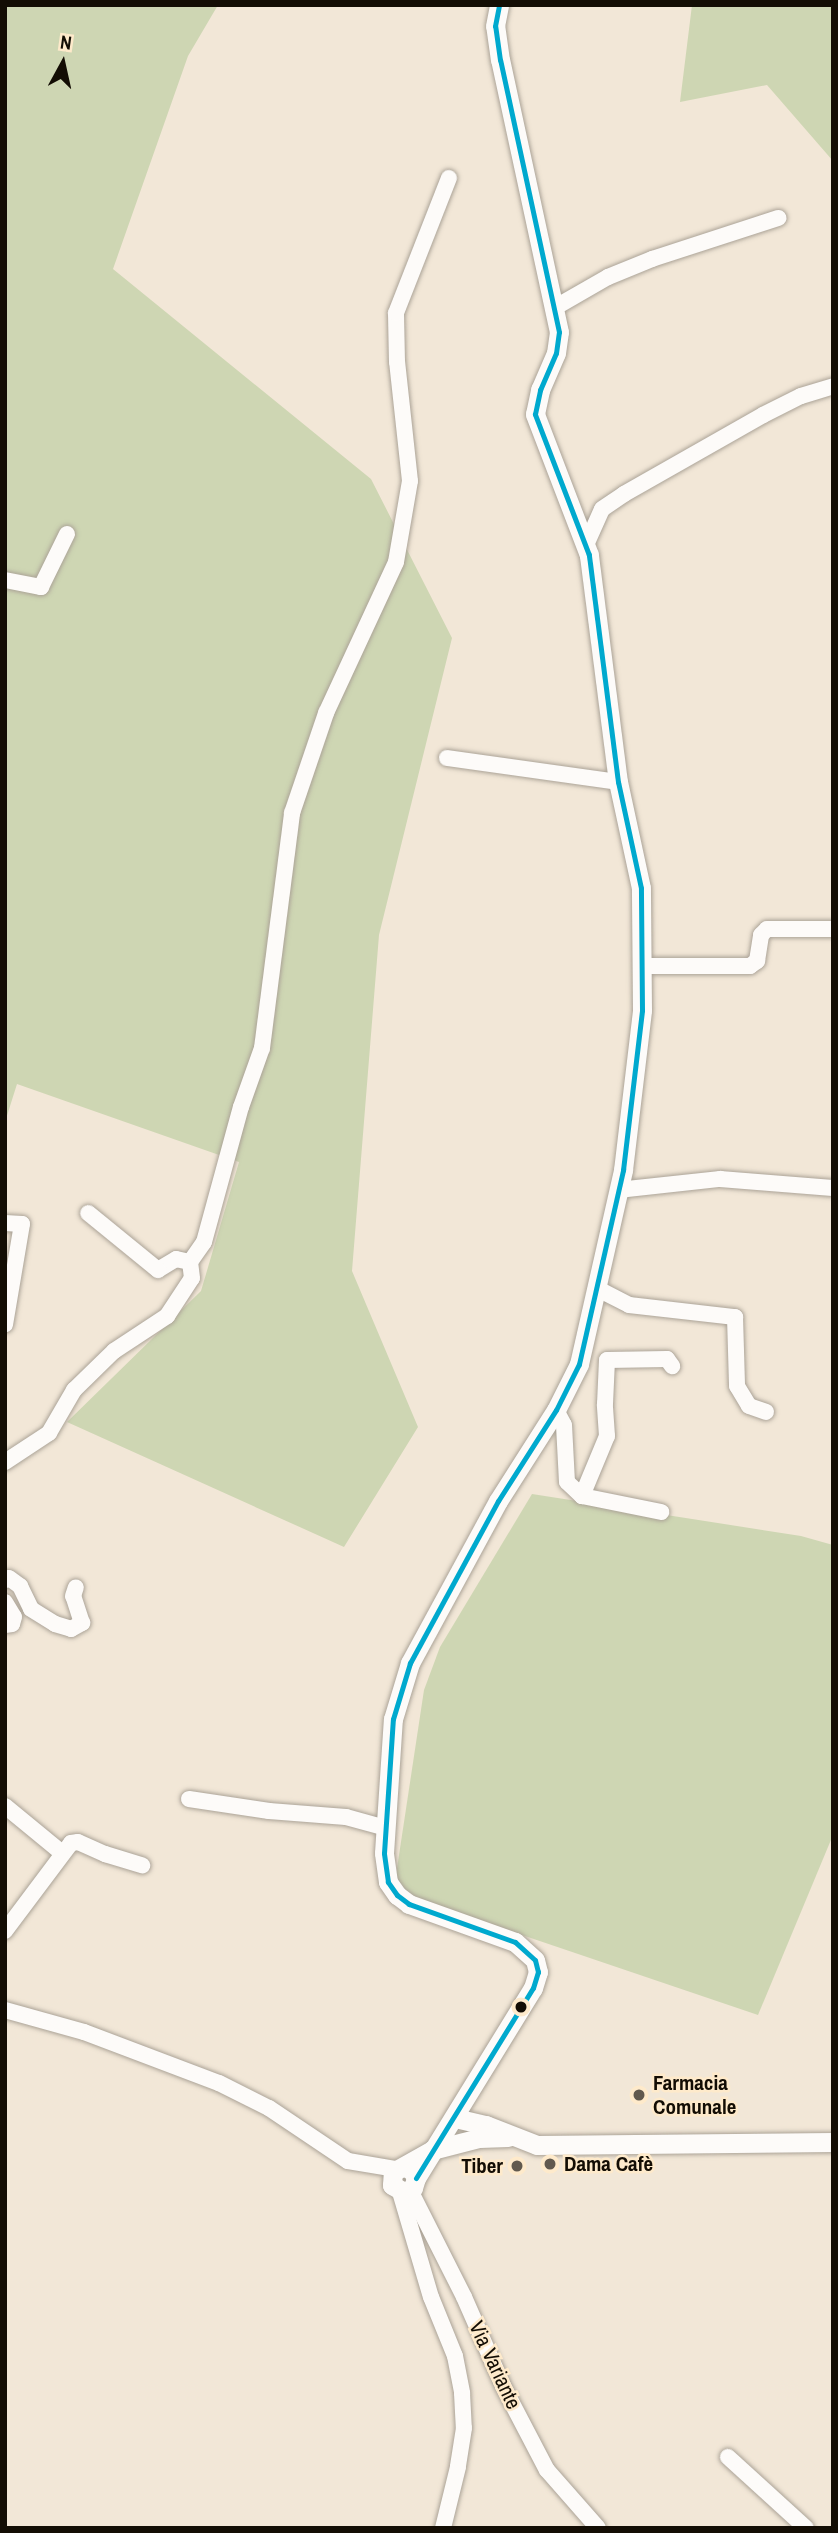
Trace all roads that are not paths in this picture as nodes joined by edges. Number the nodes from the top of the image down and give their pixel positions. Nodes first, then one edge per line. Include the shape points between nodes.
1 (499, 5) edge
2 (449, 178) dead end
3 (778, 218) dead end
4 (554, 308) junction
5 (833, 386) edge
6 (67, 534) dead end
7 (586, 545) junction
8 (5, 580) edge
9 (447, 758) dead end
10 (618, 782) junction
11 (833, 929) edge
12 (643, 966) junction
13 (833, 1188) edge
14 (618, 1190) junction
15 (88, 1213) dead end
16 (5, 1223) edge
17 (190, 1262) junction
18 (596, 1287) junction
19 (5, 1325) edge
20 (672, 1367) dead end
21 (556, 1410) junction
22 (766, 1412) dead end
23 (5, 1462) edge
24 (582, 1496) junction
25 (661, 1512) dead end
26 (5, 1580) edge
27 (76, 1587) dead end
28 (5, 1602) edge
29 (5, 1625) edge
30 (189, 1799) dead end
31 (5, 1806) edge
32 (386, 1828) junction
33 (61, 1852) junction
34 (142, 1865) dead end
35 (5, 1931) edge
36 (5, 2010) edge
37 (468, 2097) junction
38 (455, 2118) junction
39 (482, 2132) junction
40 (833, 2142) edge
41 (432, 2150) junction
42 (403, 2180) junction
43 (728, 2457) dead end
44 (443, 2528) edge
45 (598, 2528) edge
46 (806, 2528) edge

1 - 4 main road via 495,26 500,60
2 - 17 street via 396,313 410,481 397,562 326,713 292,813 262,1048 204,1242
3 - 4 street via 608,277
4 - 7 main road via 558,341 535,414
5 - 7 street via 763,415 624,494 602,509
6 - 8 street via 41,587
7 - 10 main road via 601,629
9 - 10 street
10 - 12 main road via 639,877
11 - 12 street via 768,929 761,935 757,961 750,966
12 - 14 main road via 635,1091
13 - 14 street via 720,1179
14 - 18 main road
15 - 17 street via 159,1270 176,1259
16 - 19 street via 22,1224
17 - 23 street via 192,1278 167,1316 114,1351 74,1390 49,1433
18 - 21 main road via 579,1364
18 - 22 street via 629,1305 735,1317 737,1386 749,1406
20 - 24 street via 667,1359 607,1360 607,1436
21 - 24 street via 564,1425 567,1482
21 - 32 main road via 498,1501 410,1663 393,1719
24 - 25 street
26 - 27 street via 20,1586 31,1609 71,1629 82,1623 73,1596
28 - 29 street via 14,1617 12,1625
30 - 32 street via 346,1817
31 - 33 street
32 - 37 main road via 385,1875 397,1895 409,1904 510,1939 531,1954 537,1966 533,1989
33 - 34 street via 78,1842
33 - 35 street
36 - 42 street via 84,2032 219,2083 269,2108 348,2161
37 - 38 main road
37 - 39 main road
38 - 39 main road
38 - 41 main road
39 - 40 main road via 537,2146
39 - 41 main road
41 - 42 main road
42 - 44 street via 431,2297 455,2356 462,2393 464,2428
42 - 45 street, Via Variante via 547,2470
43 - 46 street

